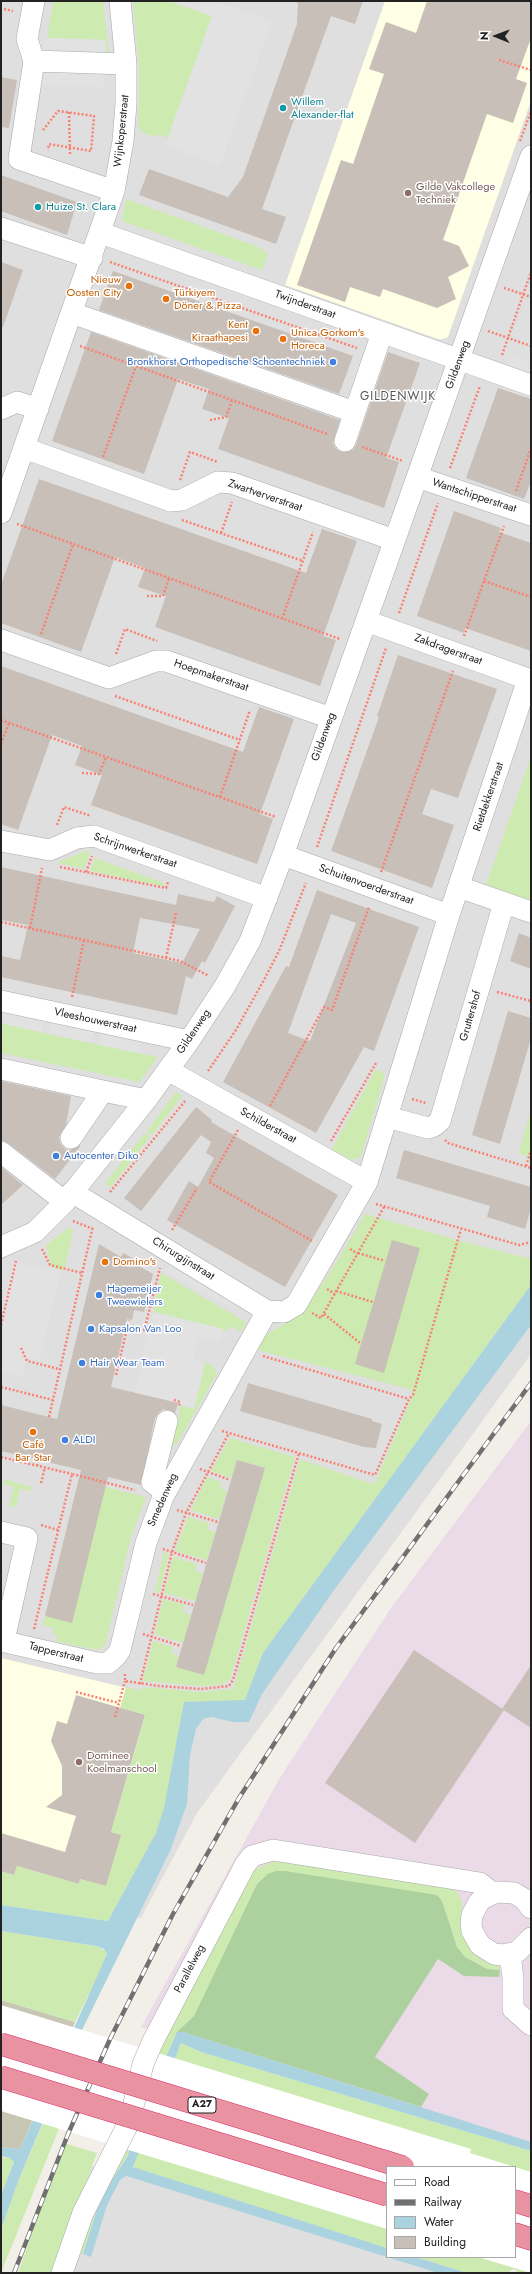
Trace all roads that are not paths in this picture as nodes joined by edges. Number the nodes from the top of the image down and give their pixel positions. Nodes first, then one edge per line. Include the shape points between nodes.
1 (34, 1) edge
2 (120, 1) edge
3 (34, 60) junction
4 (126, 64) junction
5 (531, 156) edge
6 (114, 191) junction
7 (1, 228) edge
8 (101, 233) junction
9 (92, 257) junction
10 (72, 313) junction
11 (382, 333) junction
12 (459, 360) junction
13 (531, 385) edge
14 (1, 409) edge
15 (38, 409) junction
16 (354, 412) junction
17 (345, 440) road end
18 (24, 448) junction
19 (419, 472) junction
20 (531, 515) edge
21 (7, 518) edge
22 (394, 540) junction
23 (366, 621) junction
24 (1, 640) edge
25 (530, 679) edge
26 (330, 718) junction
27 (1, 841) edge
28 (283, 855) junction
29 (459, 887) junction
30 (267, 898) junction
31 (504, 903) junction
32 (531, 912) edge
33 (449, 915) junction
34 (1, 1000) edge
35 (189, 1041) junction
36 (1, 1069) edge
37 (168, 1070) junction
38 (103, 1091) junction
39 (146, 1100) junction
40 (387, 1117) junction
41 (71, 1138) dead end
42 (1, 1152) edge
43 (363, 1190) junction
44 (68, 1197) junction
45 (6, 1253) edge
46 (267, 1311) junction
47 (167, 1421) dead end
48 (163, 1497) junction
49 (1, 1532) edge
50 (2, 1640) edge
51 (112, 1661) joint
52 (450, 1879) junction
53 (492, 1893) junction
54 (529, 1901) edge
55 (475, 1908) junction
56 (531, 1938) edge
57 (510, 1954) junction
58 (531, 2025) edge
59 (1, 2044) edge
60 (1, 2076) edge
61 (401, 2166) edge
62 (386, 2195) edge
63 (516, 2201) edge
64 (531, 2206) edge
65 (516, 2234) edge
66 (531, 2239) edge
67 (62, 2273) edge

1 - 3 street via 27,39
2 - 4 street, Wijnkoperstraat
3 - 4 street
3 - 6 street via 19,159
4 - 6 street, Wijnkoperstraat via 123,141
5 - 12 street, Gildenweg
6 - 8 street, Wijnkoperstraat
7 - 9 street
8 - 9 street, Wijnkoperstraat
8 - 11 street, Twijnderstraat
9 - 10 street, Wijnkoperstraat
10 - 15 street, Wijnkoperstraat
10 - 16 street
11 - 12 street, Twijnderstraat
11 - 16 street
12 - 13 street, Twijnderstraat
12 - 19 street, Gildenweg
14 - 15 street via 17,402
15 - 18 street, Wijnkoperstraat
16 - 17 street
18 - 21 street, Wijnkoperstraat
18 - 22 street, Zwartververstraat via 177,501 218,482 237,485
19 - 20 street, Wantschipperstraat
19 - 22 street, Gildenweg
22 - 23 street, Gildenweg
23 - 25 street, Zakdragerstraat
23 - 26 street, Gildenweg
24 - 26 street, Hoepmakerstraat via 109,678 156,661 166,661
25 - 29 street, Rietdekkerstraat
26 - 28 street, Gildenweg
27 - 30 street, Schrijnwerkerstraat via 50,850 77,838 94,836
28 - 30 street, Gildenweg
28 - 33 street, Schuitenvoerderstraat
29 - 31 street
29 - 33 street, Rietdekkerstraat
30 - 35 street, Gildenweg via 250,941 225,986
31 - 32 street
31 - 40 street, Gruttershof via 440,1121 434,1126 425,1127
33 - 40 street
34 - 35 street, Vleeshouwerstraat
35 - 37 street, Gildenweg
36 - 38 street
37 - 39 street, Gildenweg
37 - 43 street, Schilderstraat via 322,1156
38 - 39 street
38 - 41 street
39 - 44 street, Gildenweg
40 - 43 street
42 - 44 street, Chirurgijnstraat
43 - 46 street via 296,1305 284,1312
44 - 45 street, Gildenweg via 35,1232
44 - 46 street, Chirurgijnstraat via 167,1249
46 - 48 street, Smedenweg
47 - 48 street via 152,1482
48 - 51 street, Smedenweg via 146,1543 119,1653
49 - 50 street via 28,1538
50 - 51 street, Tapperstraat via 97,1663
52 - 53 street, Parallelweg via 480,1883
52 - 55 street, Parallelweg via 466,1892
52 - 67 street, Parallelweg via 273,1850 252,1856 245,1864 153,2040 143,2064 130,2120 83,2213
53 - 54 street via 509,1892
53 - 55 street
55 - 57 street via 471,1923 472,1932 480,1945 494,1954
56 - 57 street via 523,1948
57 - 58 street via 513,2009
59 - 61 highway, A27, bridge
60 - 62 highway, bridge
63 - 64 highway
65 - 66 highway

